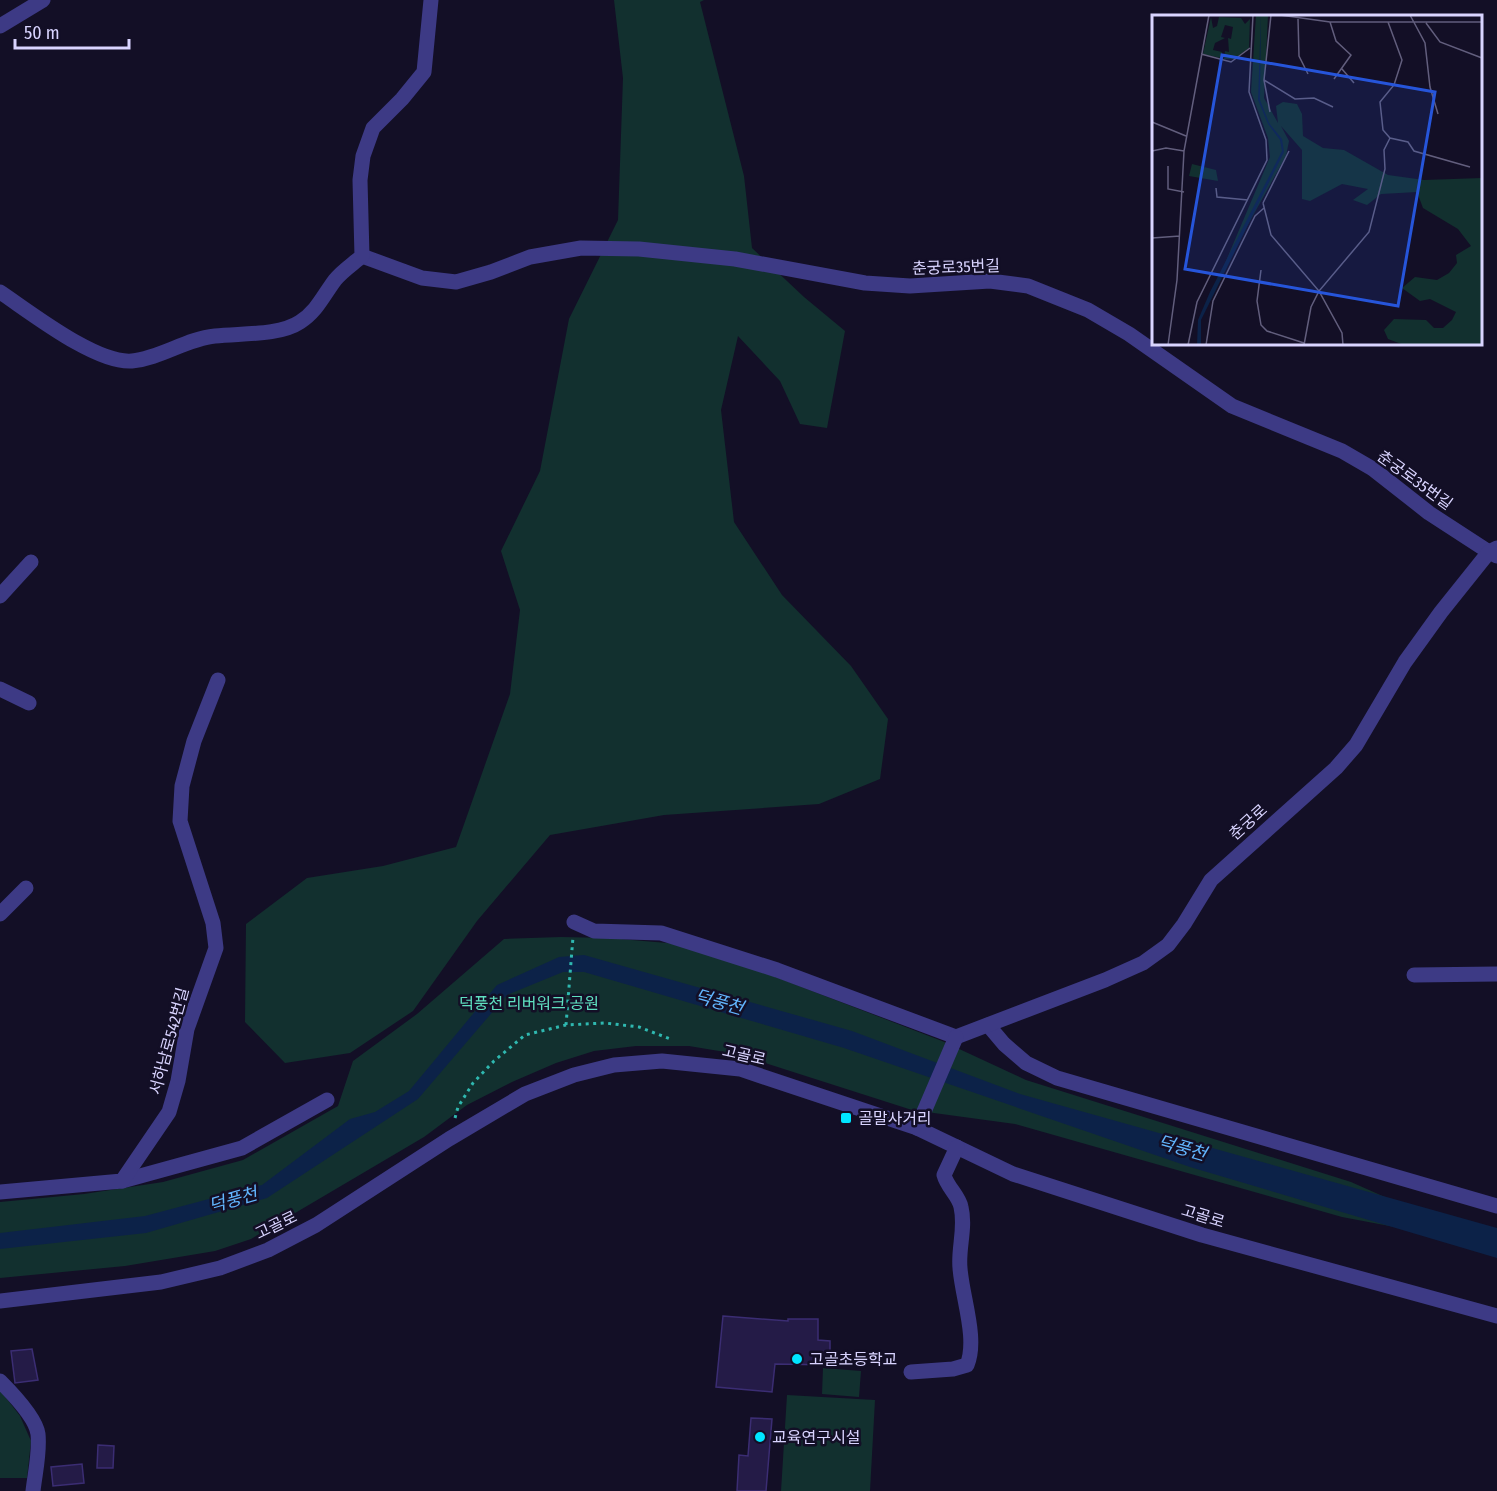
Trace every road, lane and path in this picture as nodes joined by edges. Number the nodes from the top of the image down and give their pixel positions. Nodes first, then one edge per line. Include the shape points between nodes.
1 (43, 0) edge
2 (431, 0) edge
3 (0, 26) edge
4 (362, 256) junction
5 (0, 292) edge
6 (1494, 552) edge
7 (31, 562) dead end
8 (0, 596) edge
9 (218, 680) dead end
10 (0, 689) edge
11 (29, 703) dead end
12 (26, 888) dead end
13 (0, 914) edge
14 (574, 922) joint
15 (1497, 974) edge
16 (1414, 975) dead end
17 (566, 1025) junction
18 (988, 1025) junction
19 (956, 1037) junction
20 (673, 1040) dead end
21 (327, 1100) dead end
22 (917, 1128) junction
23 (449, 1138) junction
24 (957, 1147) junction
25 (122, 1181) junction
26 (0, 1192) edge
27 (1497, 1206) edge
28 (0, 1301) edge
29 (1497, 1316) edge
30 (911, 1372) dead end
31 (0, 1381) edge
32 (33, 1491) edge

1 - 3 street
2 - 4 street via 424,72 373,128 363,156
4 - 5 street via 336,279 317,309 298,324 268,332 198,338 131,361 104,356
4 - 6 street, 춘궁로35번길 via 422,278 456,282 530,257 581,248 639,249 735,259 876,284 990,281 1028,286 1088,310 1129,334 1232,406 1341,451 1429,513
6 - 18 street, 춘궁로 via 1441,612 1405,662 1356,745 1336,768 1211,880 1168,945 1143,963 1105,980
7 - 8 street
9 - 25 street, 서하남로542번길 via 191,752 182,786 180,821 213,923 216,948 187,1029 169,1112
10 - 11 street
12 - 13 street
14 - 17 path
14 - 19 street via 594,931 661,933 777,970
15 - 16 street
17 - 20 path via 605,1023 639,1027
17 - 23 path via 525,1035 494,1061 458,1107
18 - 19 street, 춘궁로
18 - 27 street via 1026,1063 1057,1078
19 - 22 street
21 - 25 street via 242,1148
22 - 23 street, 고골로 via 740,1069 662,1061 614,1065 574,1075 525,1094
22 - 24 street, 고골로
23 - 28 street, 고골로 via 316,1225 268,1250 220,1268 161,1282
24 - 29 street, 고골로 via 1013,1174 1202,1235
24 - 30 street via 944,1175 961,1206 959,1266 972,1340 971,1356 968,1365
25 - 26 street
31 - 32 street via 36,1428

